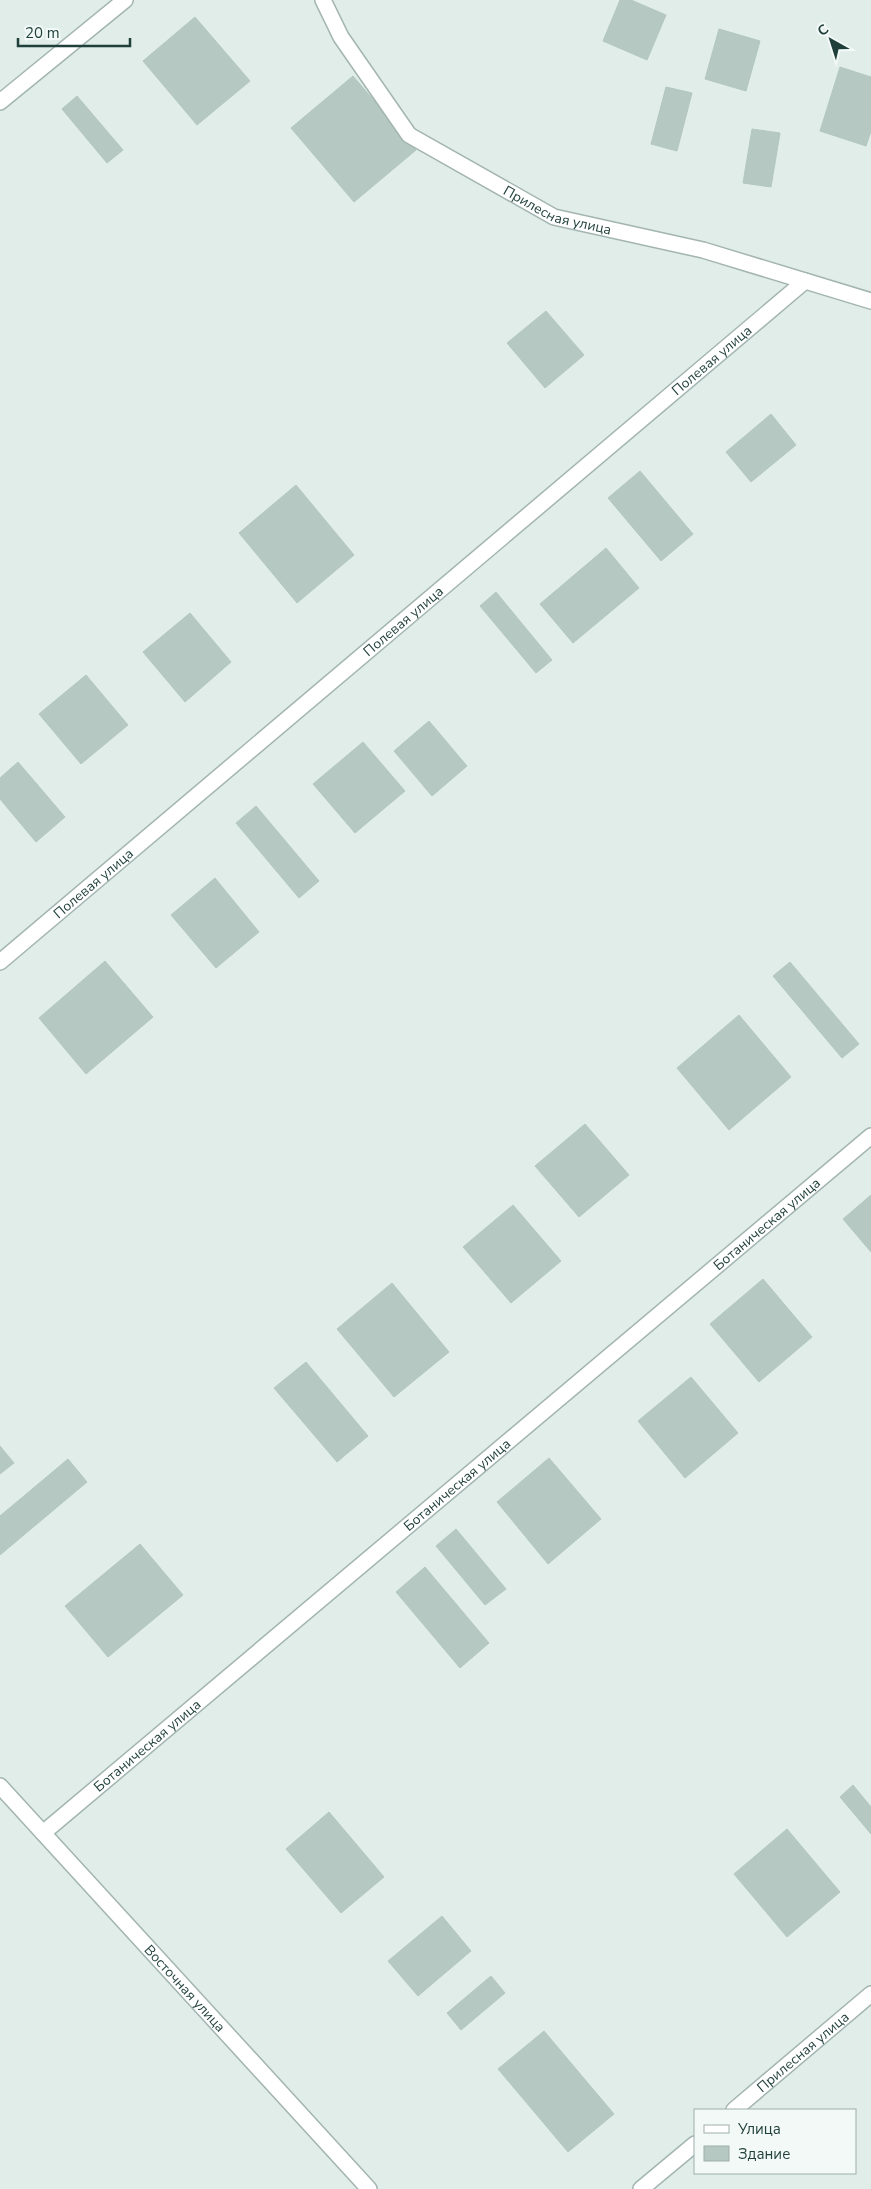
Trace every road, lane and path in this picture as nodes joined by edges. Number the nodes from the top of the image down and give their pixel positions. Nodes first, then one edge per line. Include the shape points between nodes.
1 (125, 0) edge
2 (323, 0) edge
3 (0, 102) edge
4 (805, 281) junction
5 (871, 301) edge
6 (0, 962) edge
7 (871, 1136) edge
8 (0, 1786) edge
9 (43, 1833) junction
10 (871, 1994) edge
11 (735, 2109) edge
12 (694, 2145) edge
13 (369, 2189) edge
14 (641, 2189) edge

1 - 3 street
2 - 4 street, Прилесная улица via 341,37 409,135 554,216 703,250
4 - 5 street, Прилесная улица
4 - 6 street, Полевая улица
7 - 9 street, Ботаническая улица
8 - 9 street, Восточная улица
9 - 13 street, Восточная улица
10 - 11 street, Прилесная улица
12 - 14 street

